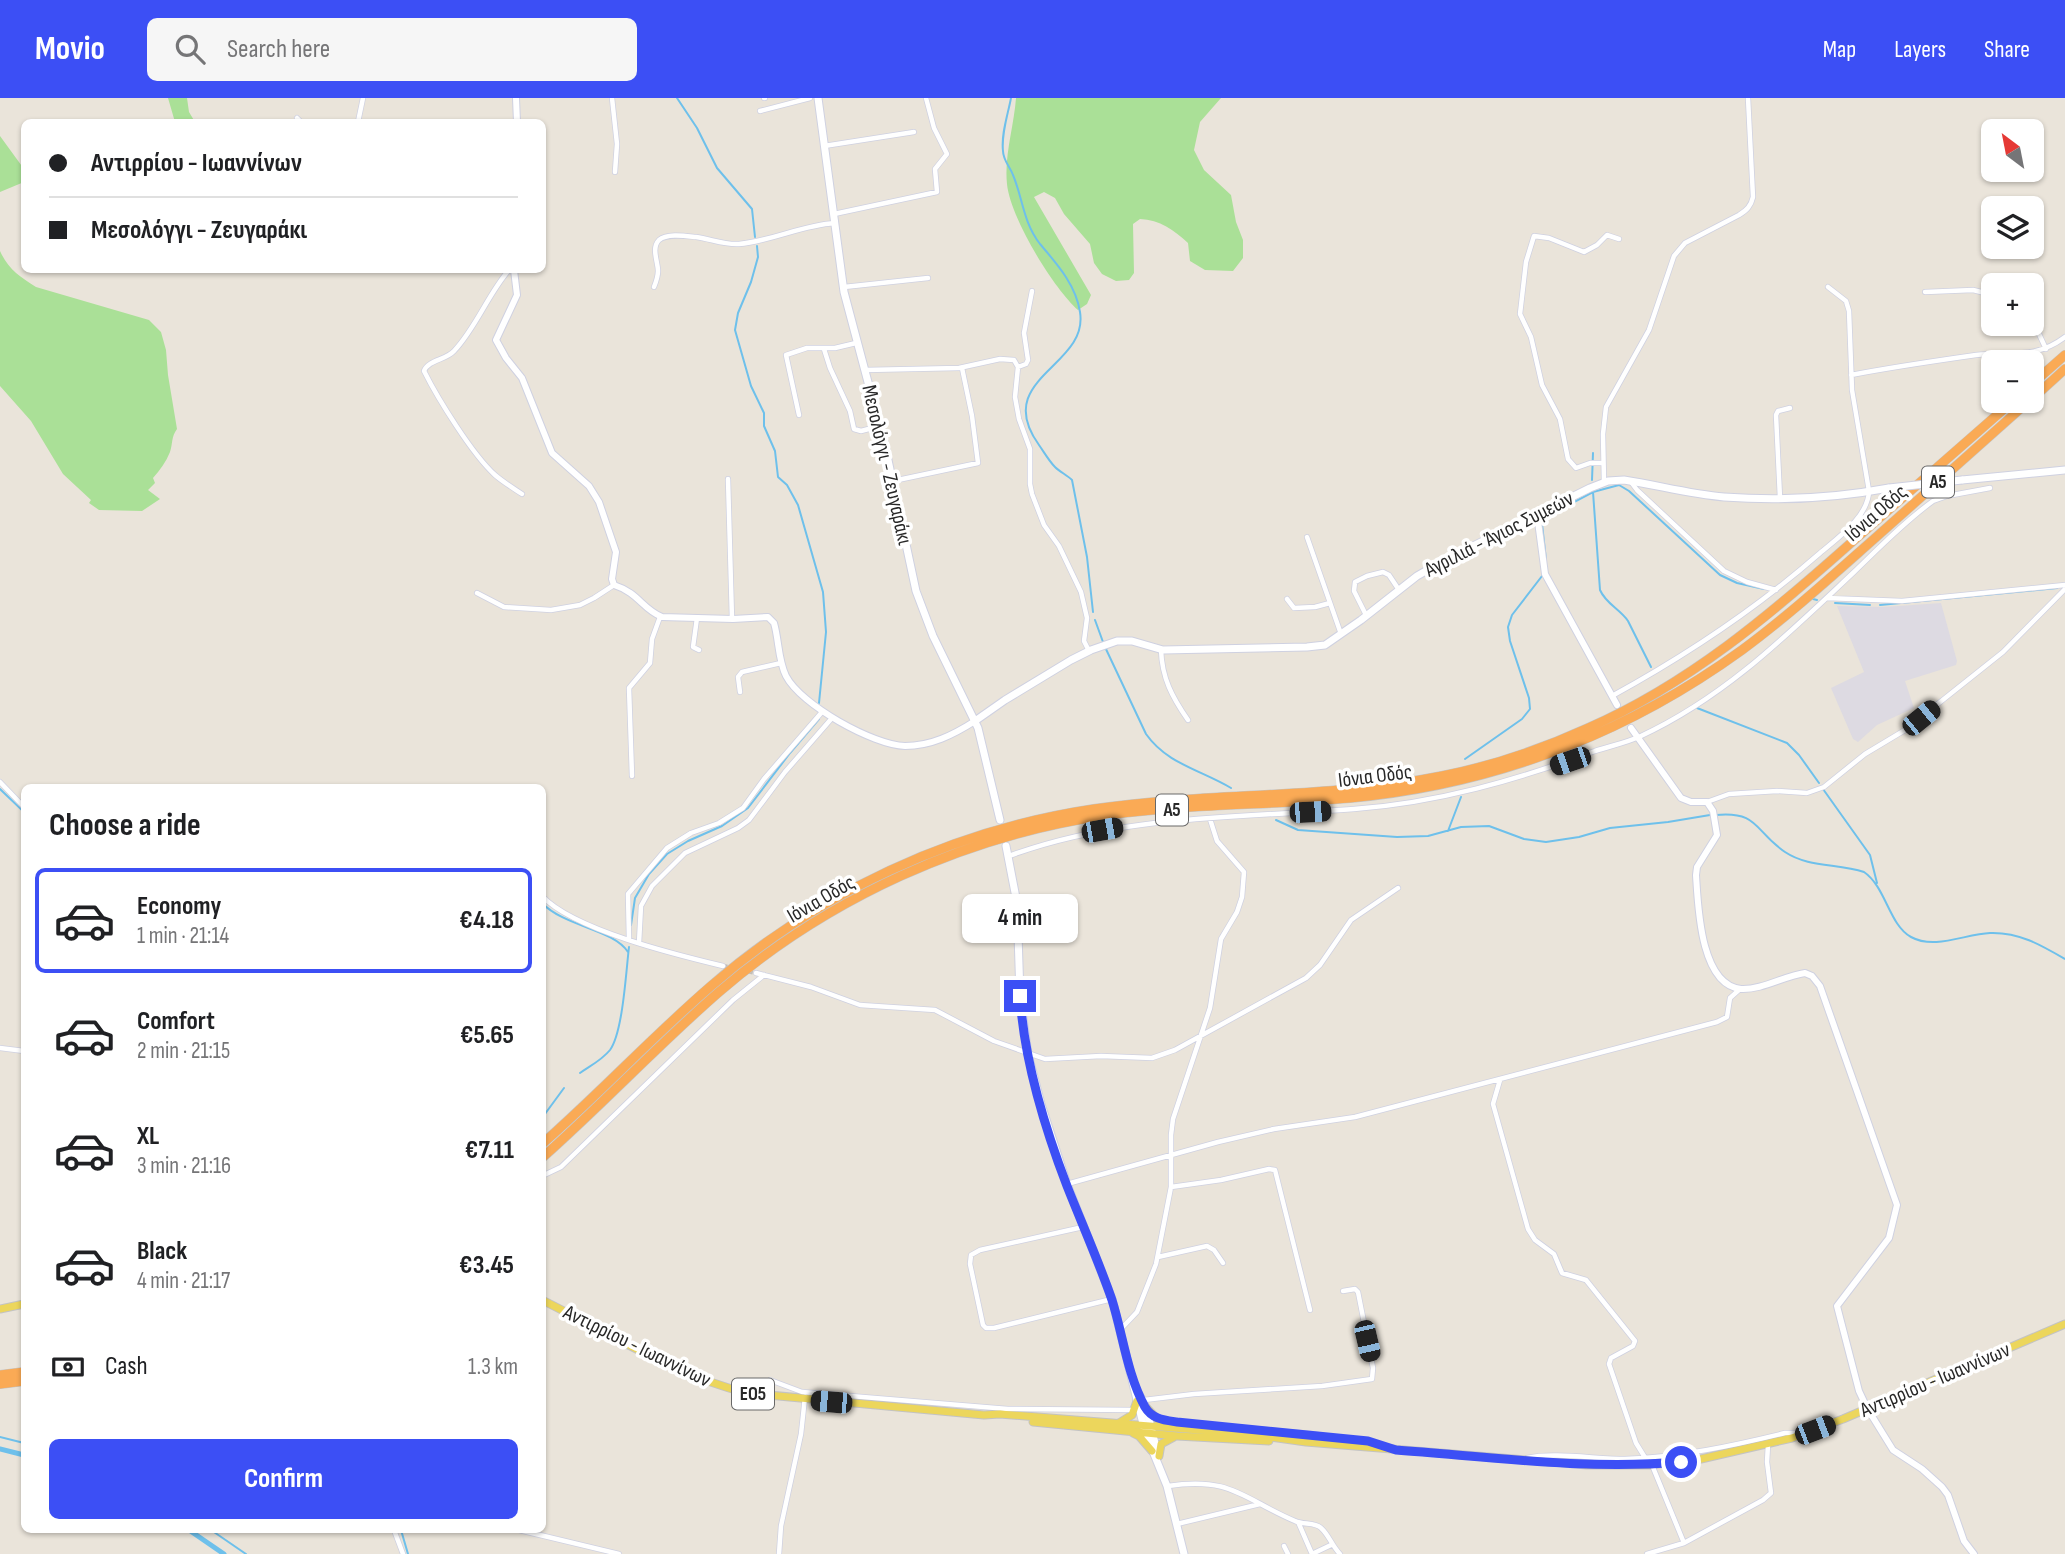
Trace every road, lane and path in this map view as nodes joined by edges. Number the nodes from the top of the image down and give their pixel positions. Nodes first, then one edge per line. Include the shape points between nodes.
1 (363, 98) edge
2 (516, 98) edge
3 (612, 98) edge
4 (817, 98) edge
5 (926, 98) edge
6 (1748, 98) edge
7 (760, 111) dead end
8 (359, 119) edge
9 (517, 119) edge
10 (914, 132) dead end
11 (823, 146) junction
12 (615, 172) dead end
13 (834, 214) junction
14 (835, 223) junction
15 (1619, 239) dead end
16 (507, 273) edge
17 (514, 273) edge
18 (928, 278) dead end
19 (654, 287) dead end
20 (843, 287) junction
21 (1829, 287) dead end
22 (1032, 291) dead end
23 (1925, 292) dead end
24 (1981, 292) edge
25 (2040, 336) edge
26 (2065, 337) edge
27 (856, 343) junction
28 (824, 349) junction
29 (2046, 349) junction
30 (2065, 355) edge
31 (1018, 367) junction
32 (962, 368) junction
33 (2065, 369) edge
34 (864, 370) junction
35 (2044, 373) edge
36 (1851, 375) junction
37 (2044, 388) edge
38 (1790, 408) dead end
39 (1999, 413) edge
40 (2016, 413) edge
41 (799, 415) dead end
42 (880, 426) junction
43 (1603, 463) junction
44 (2065, 470) edge
45 (727, 479) dead end
46 (892, 481) junction
47 (1630, 481) junction
48 (1604, 482) junction
49 (1990, 488) dead end
50 (1869, 491) junction
51 (522, 494) dead end
52 (1781, 499) junction
53 (1537, 514) junction
54 (1307, 537) dead end
55 (614, 584) junction
56 (2065, 587) edge
57 (1399, 590) junction
58 (1776, 590) junction
59 (477, 593) dead end
60 (1826, 598) junction
61 (1287, 599) dead end
62 (1330, 603) junction
63 (1367, 616) junction
64 (660, 617) junction
65 (697, 618) junction
66 (732, 619) junction
67 (1341, 635) junction
68 (699, 650) dead end
69 (1161, 650) junction
70 (1090, 651) junction
71 (782, 663) junction
72 (740, 692) dead end
73 (1612, 696) junction
74 (1617, 705) dead end
75 (822, 712) junction
76 (832, 718) junction
77 (1188, 720) dead end
78 (975, 721) junction
79 (1632, 728) dead end
80 (1638, 737) junction
81 (632, 776) dead end
82 (0, 782) edge
83 (1707, 802) junction
84 (21, 804) edge
85 (1210, 818) junction
86 (1000, 820) dead end
87 (1006, 846) dead end
88 (1009, 856) junction
89 (1398, 888) dead end
90 (546, 900) edge
91 (629, 939) junction
92 (639, 943) junction
93 (723, 966) tunnel mouth
94 (756, 973) tunnel mouth
95 (765, 974) junction
96 (1740, 989) junction
97 (1203, 1035) junction
98 (0, 1048) edge
99 (21, 1051) edge
100 (1028, 1054) junction
101 (1500, 1080) junction
102 (546, 1139) edge
103 (546, 1154) edge
104 (1172, 1156) junction
105 (546, 1174) edge
106 (1067, 1184) junction
107 (1171, 1186) junction
108 (1084, 1226) junction
109 (1157, 1257) junction
110 (1223, 1263) dead end
111 (1343, 1291) dead end
112 (1112, 1299) junction
113 (546, 1302) edge
114 (21, 1304) edge
115 (0, 1308) edge
116 (1310, 1310) dead end
117 (2065, 1324) edge
118 (1120, 1330) junction
119 (21, 1372) edge
120 (0, 1375) edge
121 (21, 1381) edge
122 (0, 1384) edge
123 (802, 1392) junction
124 (761, 1395) junction
125 (806, 1400) junction
126 (1140, 1405) junction
127 (1867, 1408) junction
128 (984, 1415) junction
129 (1153, 1416) junction
130 (1114, 1423) junction
131 (1122, 1430) junction
132 (1148, 1430) junction
133 (1180, 1433) junction
134 (1807, 1433) junction
135 (1768, 1445) junction
136 (1396, 1450) junction
137 (1155, 1453) junction
138 (1648, 1462) junction
139 (1167, 1486) junction
140 (1260, 1504) junction
141 (1299, 1523) junction
142 (1176, 1524) junction
143 (395, 1533) edge
144 (532, 1533) edge
145 (1684, 1543) junction
146 (1331, 1545) junction
147 (1284, 1546) dead end
148 (402, 1554) edge
149 (619, 1554) edge
150 (779, 1554) edge
151 (1184, 1554) edge
152 (1288, 1554) edge
153 (1312, 1554) edge
154 (1340, 1554) edge
155 (1647, 1554) edge
156 (1974, 1554) edge

1 - 8 street
2 - 9 street
3 - 12 street
4 - 7 street
4 - 11 main road, Μεσολόγγι - Ζευγαράκι
5 - 13 street via 947,154 935,169 937,192
6 - 43 street via 1752,203 1746,211 1685,243 1674,256 1649,330 1606,407
10 - 11 street
11 - 13 main road, Μεσολόγγι - Ζευγαράκι
13 - 14 main road, Μεσολόγγι - Ζευγαράκι
14 - 19 street via 738,244 665,237 655,248 658,273
14 - 20 main road, Μεσολόγγι - Ζευγαράκι
15 - 43 street via 1607,235 1584,252 1534,236 1520,304 1542,385 1560,419 1568,459 1576,468
16 - 51 street via 456,349 424,371 493,473
17 - 55 street via 517,295 496,340 522,378 552,453 589,486 599,502 616,552
18 - 20 street
20 - 27 main road, Μεσολόγγι - Ζευγαράκι
21 - 36 street via 1846,301 1849,311
22 - 31 street via 1024,333 1028,360
23 - 24 street
25 - 29 street
26 - 29 street
27 - 28 street
27 - 34 main road, Μεσολόγγι - Ζευγαράκι
28 - 41 street via 807,348 786,356
28 - 42 street via 854,429
29 - 36 street
30 - 35 highway
31 - 32 street via 1011,358
31 - 70 street via 1016,397 1021,430 1030,449 1032,494 1081,592 1087,618 1084,641
32 - 34 street
32 - 46 street via 978,463
33 - 37 highway, Ιόνια Οδός / Α5
34 - 42 main road, Μεσολόγγι - Ζευγαράκι
36 - 50 street
38 - 52 street via 1776,415
39 - 102 highway, Ιόνια Οδός / Α5 via 1745,635 1688,675 1620,713 1526,752 1444,776 1348,789 1092,809 998,830 915,859 844,893 739,962
40 - 103 highway, Ιόνια Οδός / Α5 via 1759,636 1633,718 1529,761 1444,784 1350,798 1105,816 1014,836 927,865 836,909 780,944 690,1018
42 - 46 main road, Μεσολόγγι - Ζευγαράκι
43 - 48 street
44 - 50 main road, Αγριλιά - Άγιος Συμεών, bridge
45 - 66 street
46 - 78 main road, Μεσολόγγι - Ζευγαράκι via 923,613
47 - 48 main road, Αγριλιά - Άγιος Συμεών
47 - 52 main road, Αγριλιά - Άγιος Συμεών via 1722,497
47 - 58 street via 1724,570
48 - 53 main road, Αγριλιά - Άγιος Συμεών
49 - 60 street via 1933,502
50 - 52 main road, Αγριλιά - Άγιος Συμεών
50 - 58 street via 1867,504 1852,524
53 - 57 main road, Αγριλιά - Άγιος Συμεών via 1452,555
53 - 73 street via 1545,574
54 - 62 street
55 - 59 street via 580,605 551,611 504,607
55 - 64 street via 629,590
56 - 60 street via 1902,601
56 - 83 street via 2003,652 1824,787 1807,793 1729,794
57 - 63 main road, Αγριλιά - Άγιος Συμεών
57 - 63 street via 1383,572 1355,582 1354,591
58 - 73 street via 1709,639
60 - 80 street via 1724,689
61 - 62 street via 1294,608
62 - 67 street
63 - 67 main road, Αγριλιά - Άγιος Συμεών
64 - 65 street
64 - 81 street via 650,663 629,688
65 - 66 street
65 - 68 street via 693,646
66 - 71 street via 772,618
67 - 69 main road, Αγριλιά - Άγιος Συμεών via 1314,647
69 - 70 main road, Αγριλιά - Άγιος Συμεών via 1132,640
69 - 77 street via 1164,680
70 - 78 main road, Αγριλιά - Άγιος Συμεών
71 - 72 street via 742,672
71 - 75 street via 793,686
73 - 74 street
75 - 76 street
75 - 91 street via 743,808 680,839 657,859 627,896
76 - 78 street via 902,746 935,741
76 - 92 street via 749,820 685,853 652,886 641,906
78 - 86 main road, Μεσολόγγι - Ζευγαράκι
79 - 80 street
80 - 83 street via 1681,798
80 - 85 street via 1535,773 1443,796 1354,809
82 - 84 street
83 - 96 street via 1717,835 1696,870 1702,927 1709,961 1719,979
85 - 88 street via 1102,830
85 - 97 street via 1217,841 1245,876 1237,912 1219,945
87 - 88 main road
88 - 100 main road
89 - 97 street via 1351,920 1306,978
90 - 91 street via 570,917
91 - 92 street
92 - 93 street
94 - 95 street
95 - 100 street via 860,1005 934,1010
95 - 105 street via 561,1167
96 - 101 street via 1730,998 1723,1020
96 - 127 street via 1802,973 1816,981 1897,1205 1889,1238 1837,1306
97 - 100 street via 1152,1058 1050,1059
97 - 104 street via 1173,1119
98 - 99 street
100 - 106 main road
101 - 104 street via 1355,1118 1274,1129
101 - 138 street via 1493,1104 1528,1229 1554,1254 1562,1273 1588,1282 1635,1341 1609,1362 1636,1443
104 - 106 street
104 - 107 street
106 - 108 main road
107 - 109 street
107 - 116 street via 1275,1170
108 - 112 main road
108 - 112 street via 971,1255 983,1325 992,1328
109 - 110 street via 1207,1246
109 - 118 street via 1137,1312
111 - 126 street via 1358,1292 1372,1379 1194,1394
112 - 118 main road
113 - 124 main road, Αντιρρίου - Ιωαννίνων / ΕΟ5 via 692,1376
114 - 115 main road
117 - 127 main road, Αντιρρίου - Ιωαννίνων / ΕΟ5
118 - 126 main road
119 - 120 highway
121 - 122 highway
123 - 124 street via 770,1380
123 - 125 street
123 - 126 street via 1016,1409
124 - 125 main road, Αντιρρίου - Ιωαννίνων / ΕΟ5
125 - 128 main road, Αντιρρίου - Ιωαννίνων / ΕΟ5
125 - 150 street
126 - 129 main road
126 - 130 main road via 1128,1419
126 - 132 main road
127 - 134 main road, Αντιρρίου - Ιωαννίνων / ΕΟ5
127 - 156 street via 1894,1450 1948,1495 1964,1541
128 - 130 main road, Αντιρρίου - Ιωαννίνων / ΕΟ5
128 - 131 main road, Αντιρρίου - Ιωαννίνων / ΕΟ5
129 - 133 main road
129 - 136 street via 1368,1441
130 - 132 main road, Αντιρρίου - Ιωαννίνων / ΕΟ5
131 - 132 main road, Αντιρρίου - Ιωαννίνων / ΕΟ5
131 - 137 main road via 1139,1436
132 - 133 main road, Αντιρρίου - Ιωαννίνων / ΕΟ5
132 - 137 main road
133 - 136 main road, Αντιρρίου - Ιωαννίνων / ΕΟ5
133 - 137 main road
134 - 135 main road, Αντιρρίου - Ιωαννίνων / ΕΟ5
134 - 138 street via 1785,1433
135 - 138 main road, Αντιρρίου - Ιωαννίνων / ΕΟ5 via 1701,1459
135 - 145 street via 1771,1493
136 - 138 main road, Αντιρρίου - Ιωαννίνων / ΕΟ5 via 1587,1465
137 - 139 main road
138 - 145 street
139 - 140 street via 1213,1484
139 - 142 main road
140 - 141 street
140 - 142 street
141 - 146 street via 1320,1527
141 - 153 street
142 - 151 main road
143 - 148 street
144 - 149 street
145 - 155 street
146 - 153 street
146 - 154 street
147 - 152 street

